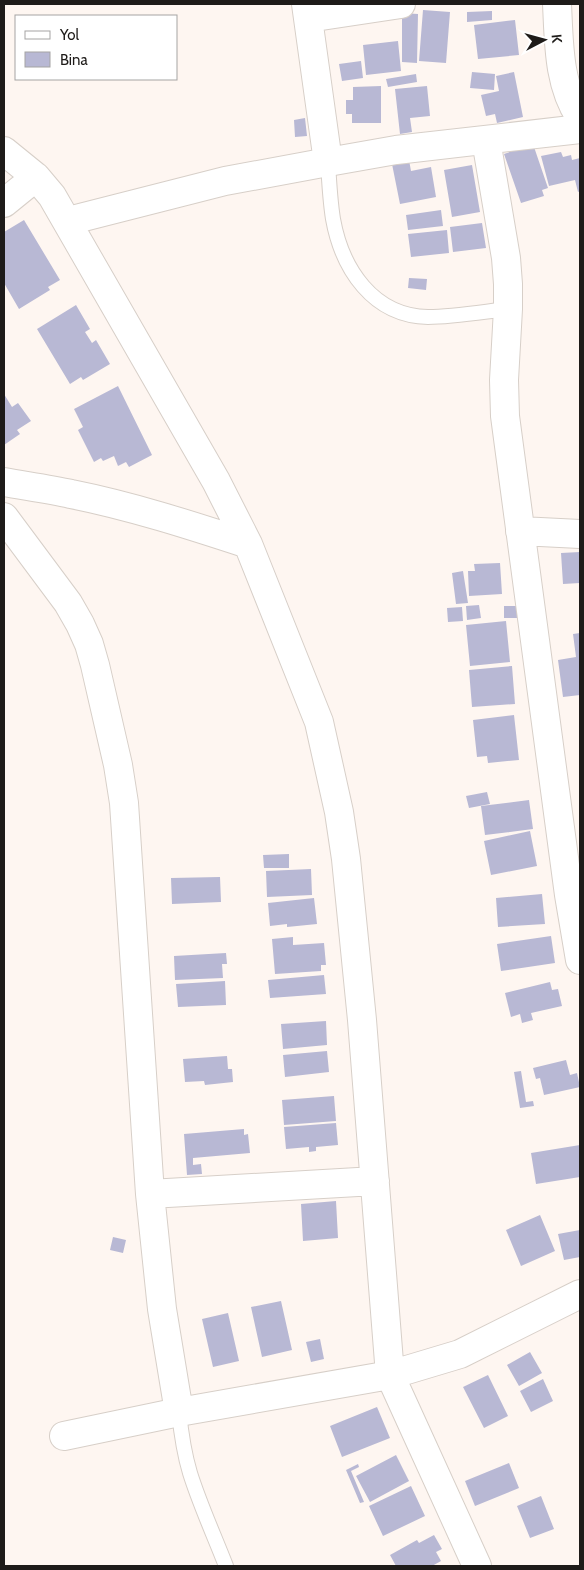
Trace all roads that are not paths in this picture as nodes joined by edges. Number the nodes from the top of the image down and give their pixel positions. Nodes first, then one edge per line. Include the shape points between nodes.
1 (401, 4) edge
2 (556, 4) edge
3 (307, 11) edge
4 (580, 117) edge
5 (580, 129) edge
6 (486, 140) junction
7 (4, 152) edge
8 (328, 162) junction
9 (36, 176) junction
10 (4, 204) edge
11 (68, 221) junction
12 (508, 310) junction
13 (4, 482) edge
14 (4, 517) edge
15 (520, 531) junction
16 (580, 534) edge
17 (248, 544) junction
18 (580, 960) edge
19 (375, 1181) junction
20 (150, 1194) junction
21 (580, 1294) edge
22 (390, 1375) junction
23 (179, 1412) junction
24 (64, 1436) dead end
25 (226, 1566) edge
26 (477, 1566) edge

1 - 3 street
2 - 4 street via 563,74 568,95
3 - 8 street
5 - 6 street
6 - 8 street via 396,150
6 - 12 street via 506,258
7 - 9 street
8 - 11 street via 225,181
8 - 12 lane via 334,221 340,243 355,276 379,302 393,310 428,317
9 - 10 street
9 - 11 street
11 - 17 street via 216,481
12 - 15 street via 505,416
13 - 17 street via 124,506
14 - 20 street via 80,624 95,665 118,765 124,803
15 - 16 street
15 - 18 street
17 - 19 street via 319,722 340,812
19 - 20 street
19 - 22 street
20 - 23 street via 162,1310
21 - 22 street via 460,1354
22 - 23 street
22 - 26 street
23 - 24 street
23 - 25 lane via 196,1491

